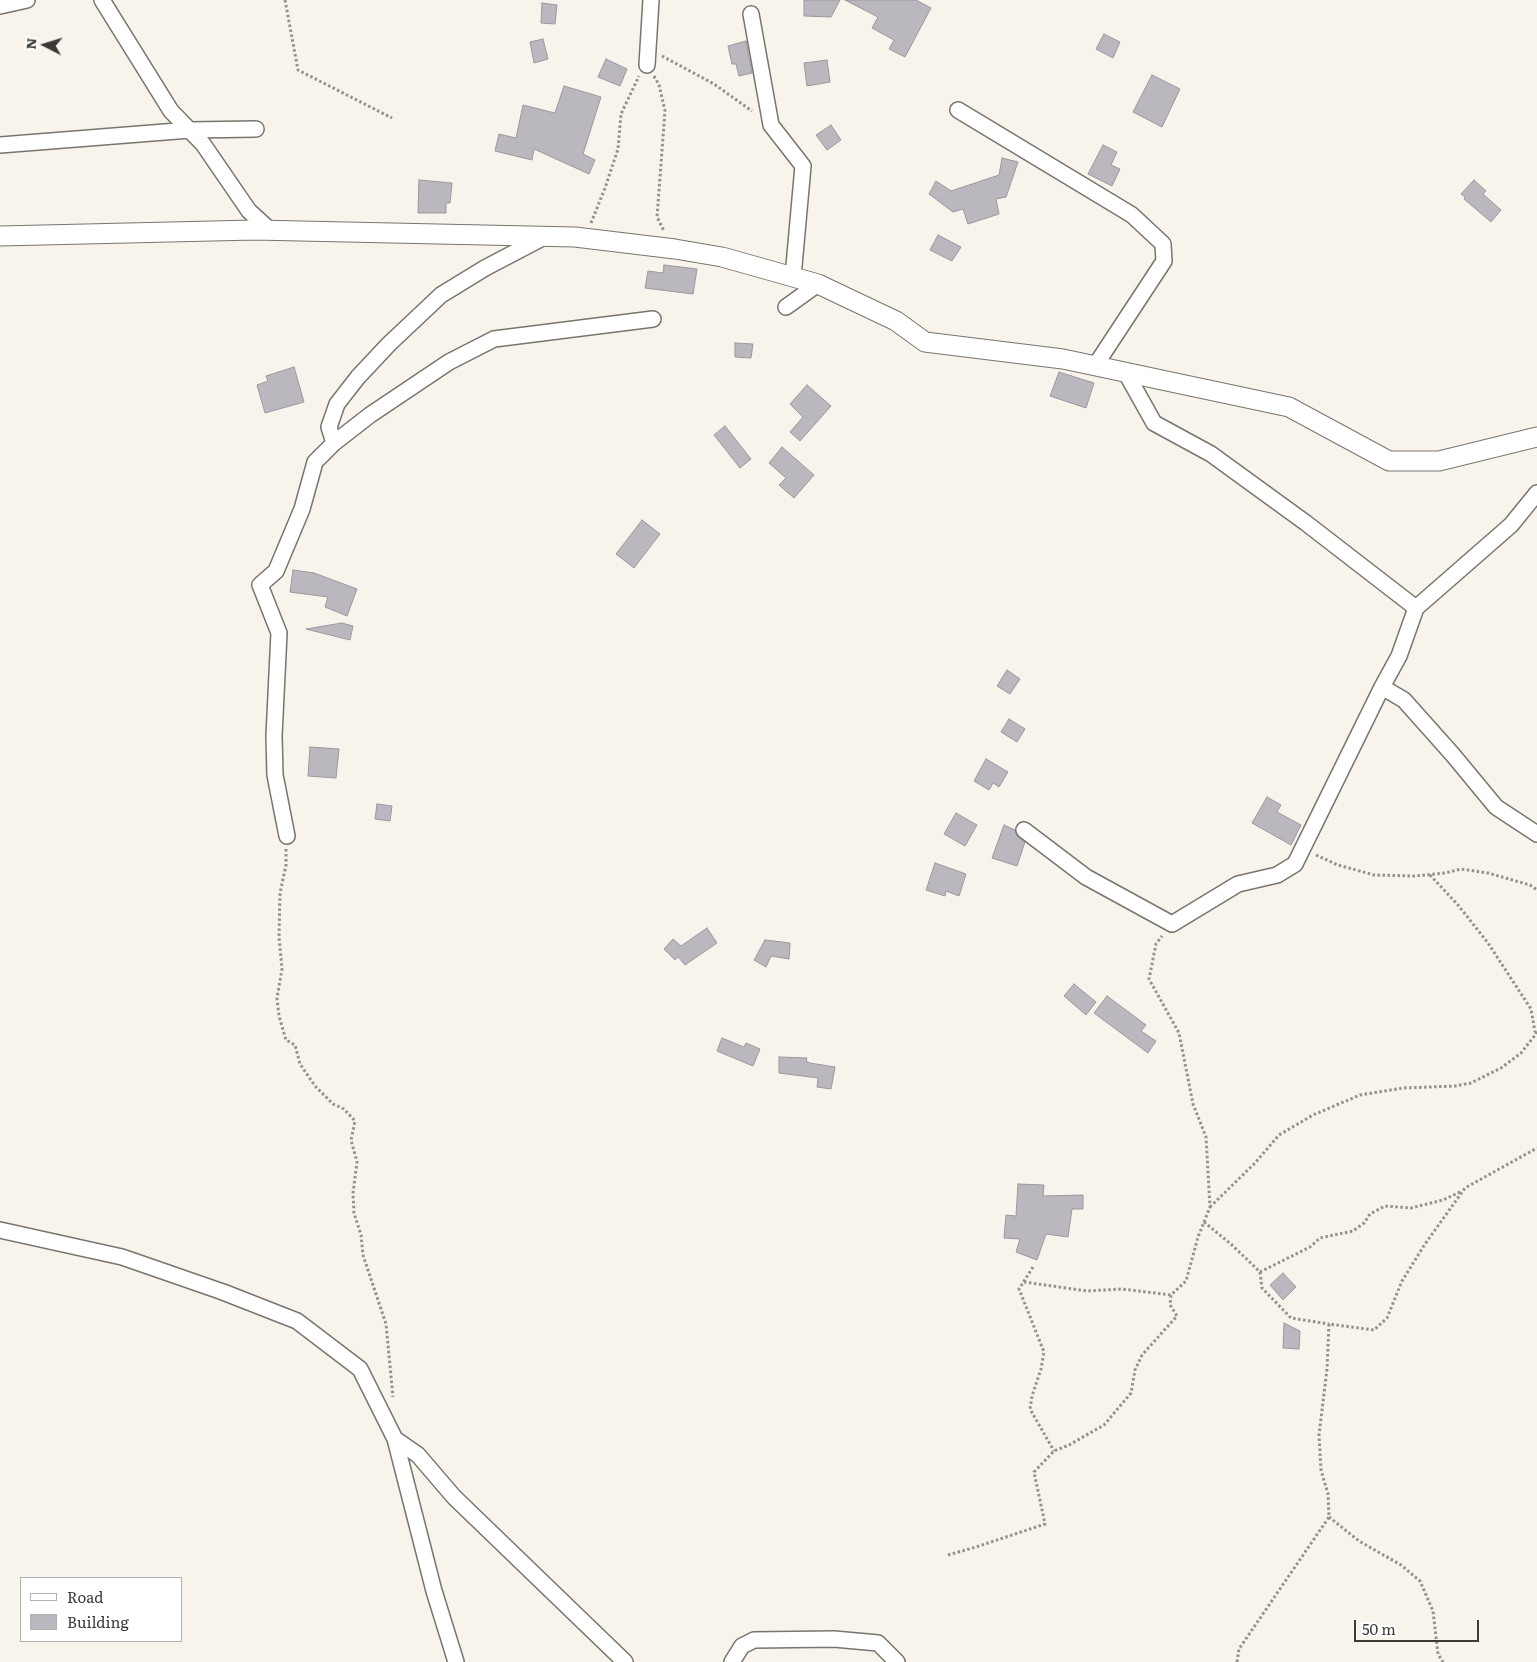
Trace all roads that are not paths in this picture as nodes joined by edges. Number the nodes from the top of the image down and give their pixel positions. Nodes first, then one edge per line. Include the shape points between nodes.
1 (27, 0) edge
2 (102, 0) edge
3 (651, 0) edge
4 (0, 6) edge
5 (751, 14) dead end
6 (647, 65) road end
7 (958, 110) dead end
8 (256, 129) dead end
9 (190, 130) junction
10 (0, 145) edge
11 (271, 231) junction
12 (0, 236) edge
13 (546, 236) junction
14 (793, 277) junction
15 (818, 284) junction
16 (786, 307) dead end
17 (653, 319) dead end
18 (1095, 366) junction
19 (1126, 373) junction
20 (1537, 437) edge
21 (334, 443) junction
22 (1537, 493) edge
23 (1416, 608) junction
24 (1382, 687) junction
25 (1024, 830) dead end
26 (1537, 834) edge
27 (287, 836) road end
28 (0, 1230) edge
29 (395, 1439) junction
30 (456, 1662) edge
31 (626, 1662) edge
32 (732, 1662) edge
33 (897, 1662) edge

1 - 4 street
2 - 9 street via 171,111
3 - 6 street
5 - 14 street via 771,124 803,166
7 - 18 street via 1132,216 1163,244 1164,261
8 - 9 street
9 - 10 street
9 - 11 street via 249,211
11 - 12 street
11 - 13 street
13 - 14 street via 674,249 722,257
13 - 21 street via 441,295 389,344 337,404 329,427
14 - 15 street
15 - 16 street
15 - 18 street via 896,321 925,342
17 - 21 street via 494,339 449,362
18 - 19 street
19 - 20 street via 1289,407 1389,461 1440,461
19 - 23 street via 1154,423 1211,454
21 - 27 street via 315,462 302,509 276,571 260,585 280,632 275,766
22 - 23 street via 1511,525
23 - 24 street via 1399,656
24 - 25 street via 1295,864 1277,875 1238,884 1172,924 1086,877
24 - 26 street via 1404,700 1496,807
28 - 29 street via 122,1257 297,1321 360,1369
29 - 30 street
29 - 31 street via 418,1455 454,1497
32 - 33 street via 742,1646 754,1640 834,1639 878,1643

